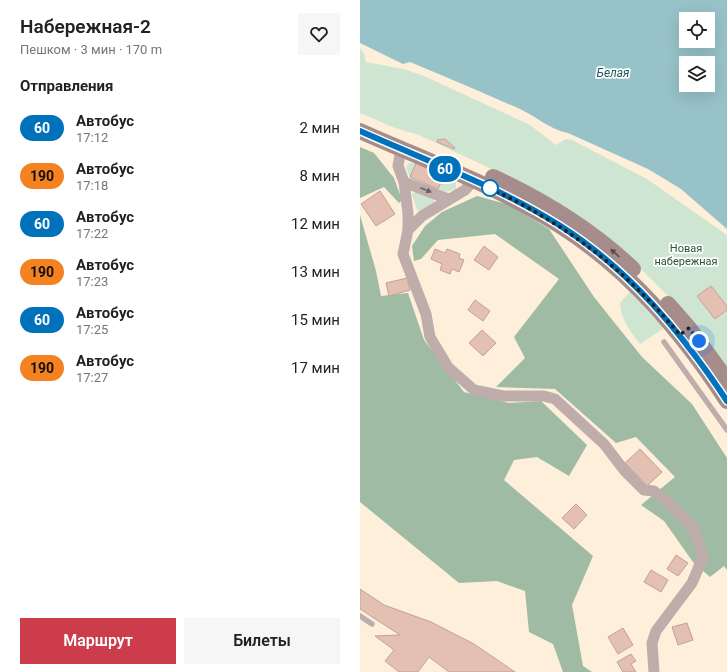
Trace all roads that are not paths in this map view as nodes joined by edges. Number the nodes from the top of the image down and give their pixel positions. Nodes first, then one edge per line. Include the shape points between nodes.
1 (360, 120) edge
2 (360, 131) edge
3 (401, 149) junction
4 (473, 181) junction
5 (404, 182) junction
6 (448, 199) junction
7 (408, 230) junction
8 (685, 331) junction
9 (664, 342) dead end
10 (727, 380) edge
11 (727, 401) edge
12 (727, 430) edge
13 (360, 616) edge
14 (372, 624) dead end
15 (654, 672) edge

8 -> 1 street via 655,290 607,246 567,217 516,188
2 - 3 street
3 - 4 street
3 - 5 street via 398,166
4 - 6 street via 465,190
4 - 8 street via 560,225 589,246
5 -> 6 street
5 - 7 street
6 - 7 street via 422,216
7 - 15 street via 403,254 426,314 430,337 448,367 474,390 503,396 544,396 555,399 604,444 644,490 654,491 694,529 703,558 692,583 656,631 652,643
8 - 10 street
8 - 11 street
9 - 12 lane
13 - 14 lane

